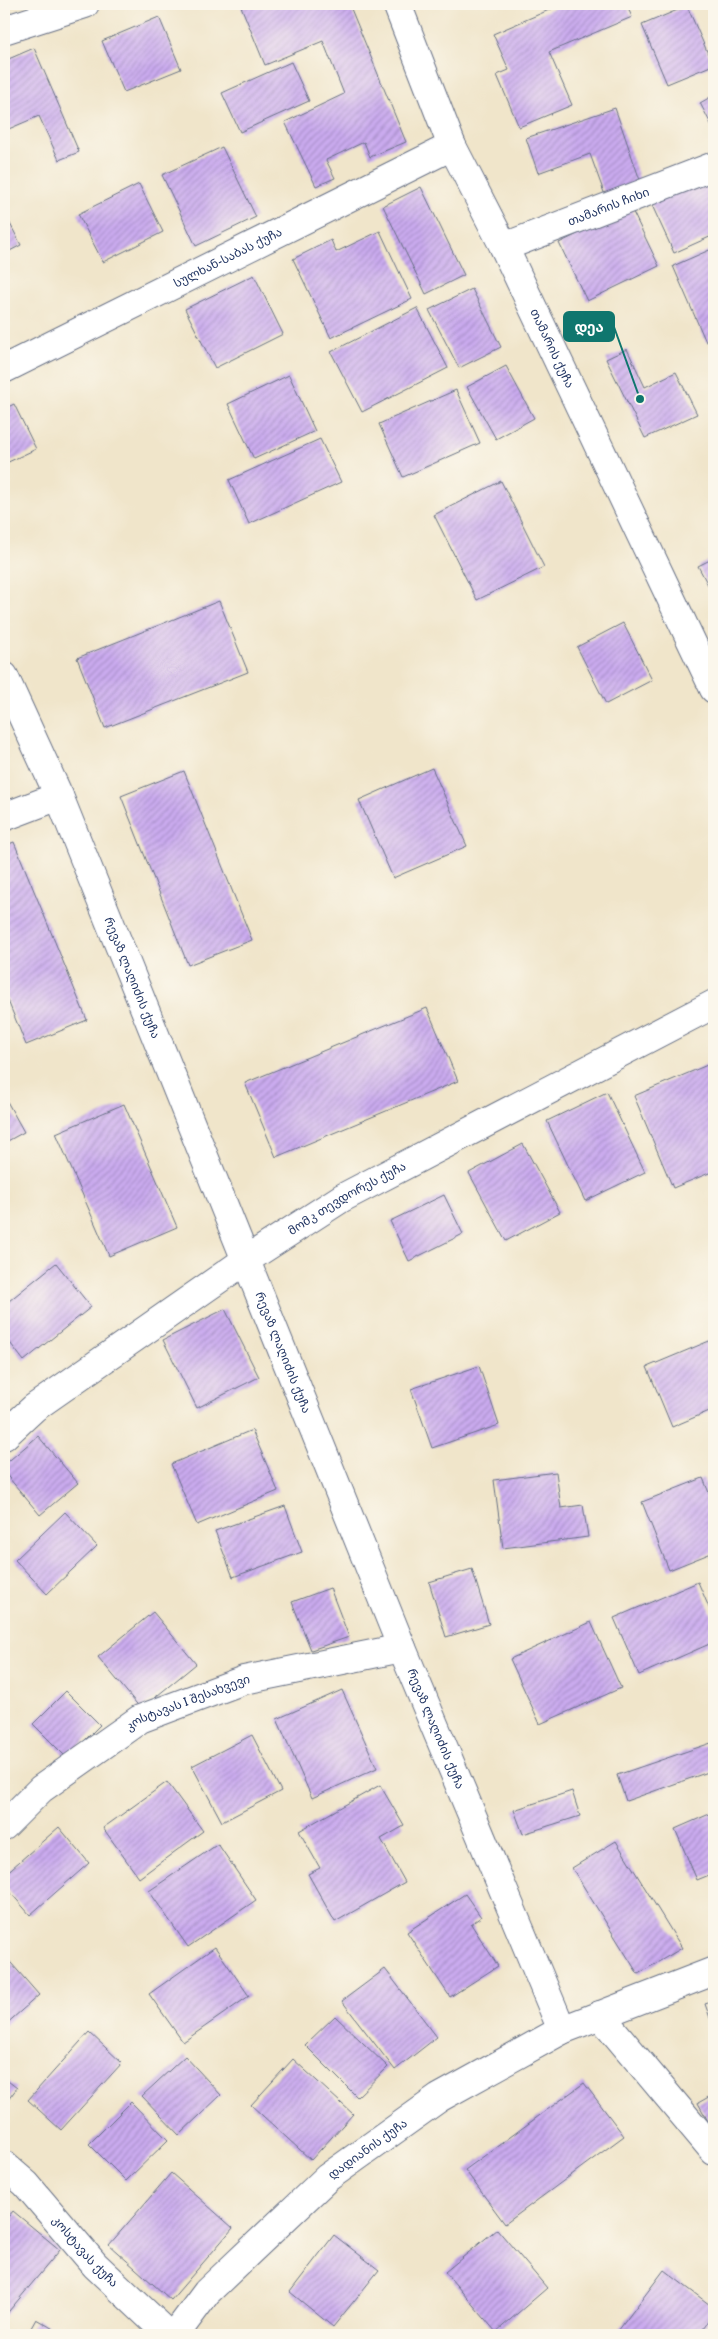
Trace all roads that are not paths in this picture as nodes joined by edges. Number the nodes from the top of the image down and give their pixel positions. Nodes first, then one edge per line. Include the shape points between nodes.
1 (84, 4) edge
2 (396, 4) edge
3 (4, 30) edge
4 (452, 146) junction
5 (714, 166) edge
6 (504, 247) junction
7 (4, 369) edge
8 (4, 676) edge
9 (714, 690) edge
10 (60, 796) junction
11 (4, 817) edge
12 (714, 1004) edge
13 (246, 1260) junction
14 (4, 1436) edge
15 (402, 1648) junction
16 (4, 1826) edge
17 (714, 1970) edge
18 (600, 2015) junction
19 (562, 2030) junction
20 (714, 2151) edge
21 (4, 2165) edge
22 (169, 2335) edge
23 (175, 2335) edge

1 - 3 street
2 - 4 street, თამარის ქუჩა
4 - 6 street, თამარის ქუჩა
4 - 7 street, სულხან-საბას ქუჩა
5 - 6 street, თამარის ჩიხი
6 - 9 street, თამარის ქუჩა
8 - 10 street, რევაზ ლაღიძის ქუჩა
10 - 11 street
10 - 13 street, რევაზ ლაღიძის ქუჩა
12 - 13 street, მომკ თევდორეს ქუჩა via 342,1198
13 - 14 street, მომკ თევდორეს ქუჩა via 34,1408
13 - 15 street, რევაზ ლაღიძის ქუჩა
15 - 16 street, კოსტავას I შესახვევი via 244,1680 140,1719 40,1789
15 - 19 street, რევაზ ლაღიძის ქუჩა
17 - 18 street, დადიანის ქუჩა
18 - 19 street, დადიანის ქუჩა
18 - 20 street
19 - 23 street, დადიანის ქუჩა via 439,2098 328,2178 207,2292
21 - 22 street, კოსტავას ქუჩა via 26,2184 96,2265

